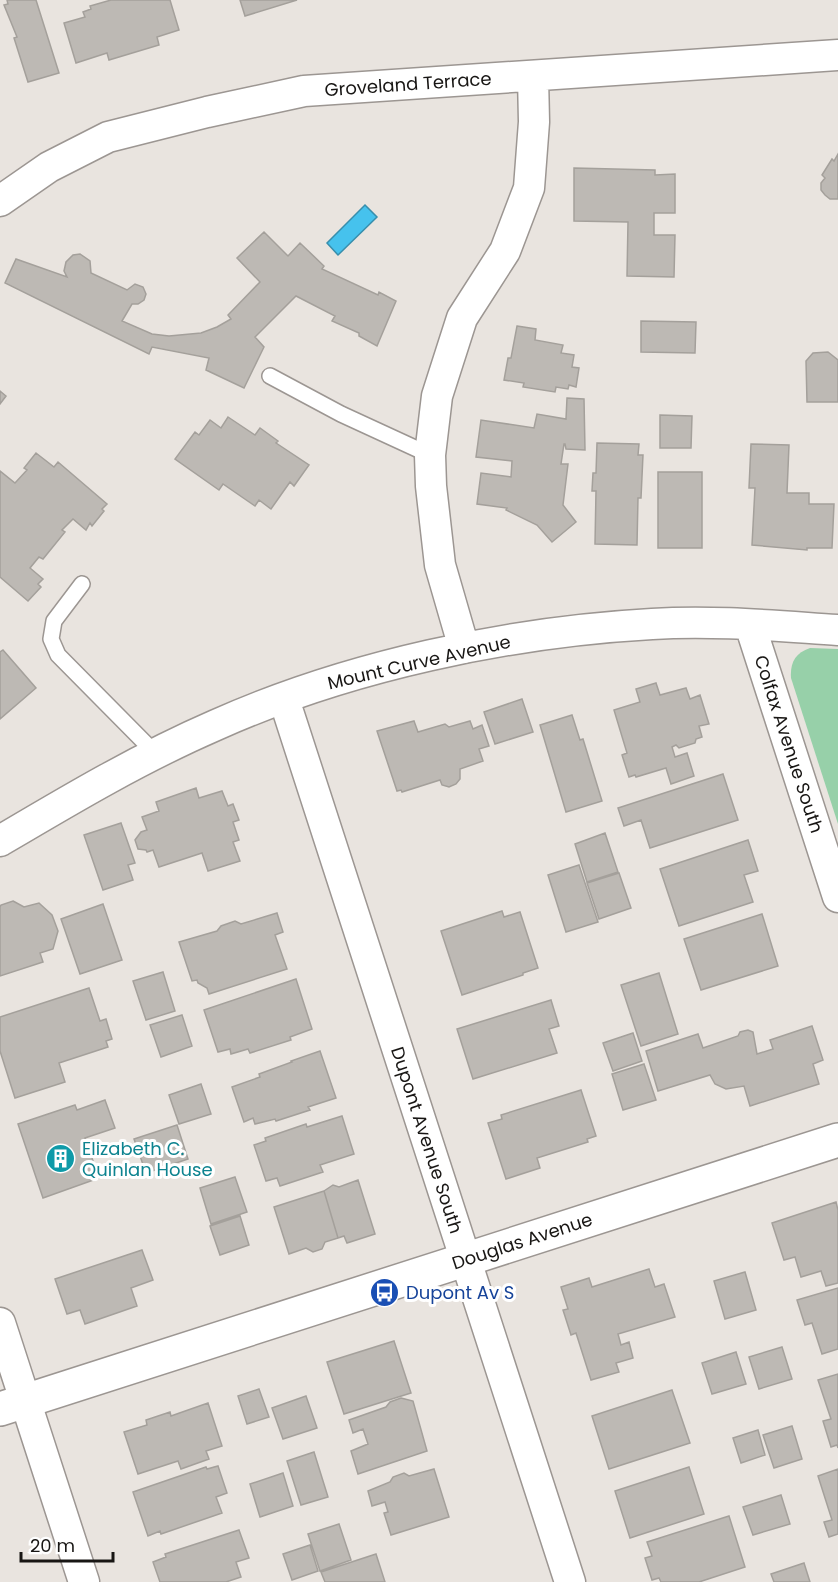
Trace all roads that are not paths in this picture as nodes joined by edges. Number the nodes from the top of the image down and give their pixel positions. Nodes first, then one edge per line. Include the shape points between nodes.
1 (838, 55) edge
2 (533, 76) junction
3 (0, 201) edge
4 (270, 376) dead end
5 (430, 456) junction
6 (82, 584) dead end
7 (750, 625) junction
8 (838, 630) edge
9 (464, 648) junction
10 (284, 699) junction
11 (156, 754) junction
12 (0, 841) edge
13 (838, 897) edge
14 (838, 1140) edge
15 (465, 1259) junction
16 (0, 1323) edge
17 (13, 1405) edge
18 (84, 1582) edge
19 (570, 1582) edge

1 - 2 street, Groveland Terrace
2 - 3 street, Groveland Terrace via 304,92 207,112 108,137 49,167
2 - 5 street via 529,188 505,251 462,318 437,396
4 - 5 lane
5 - 9 street via 440,565
6 - 11 lane via 54,621 51,639 58,655
7 - 8 street, Mount Curve Avenue
7 - 9 street, Mount Curve Avenue via 654,624 560,632
7 - 13 street, Colfax Avenue South
9 - 10 street, Mount Curve Avenue via 339,678
10 - 11 street, Mount Curve Avenue via 217,724
10 - 15 street, Dupont Avenue South
11 - 12 street, Mount Curve Avenue via 101,781
14 - 15 street, Douglas Avenue
15 - 17 street, Douglas Avenue
15 - 19 street, Dupont Avenue South
16 - 17 street
17 - 18 street

